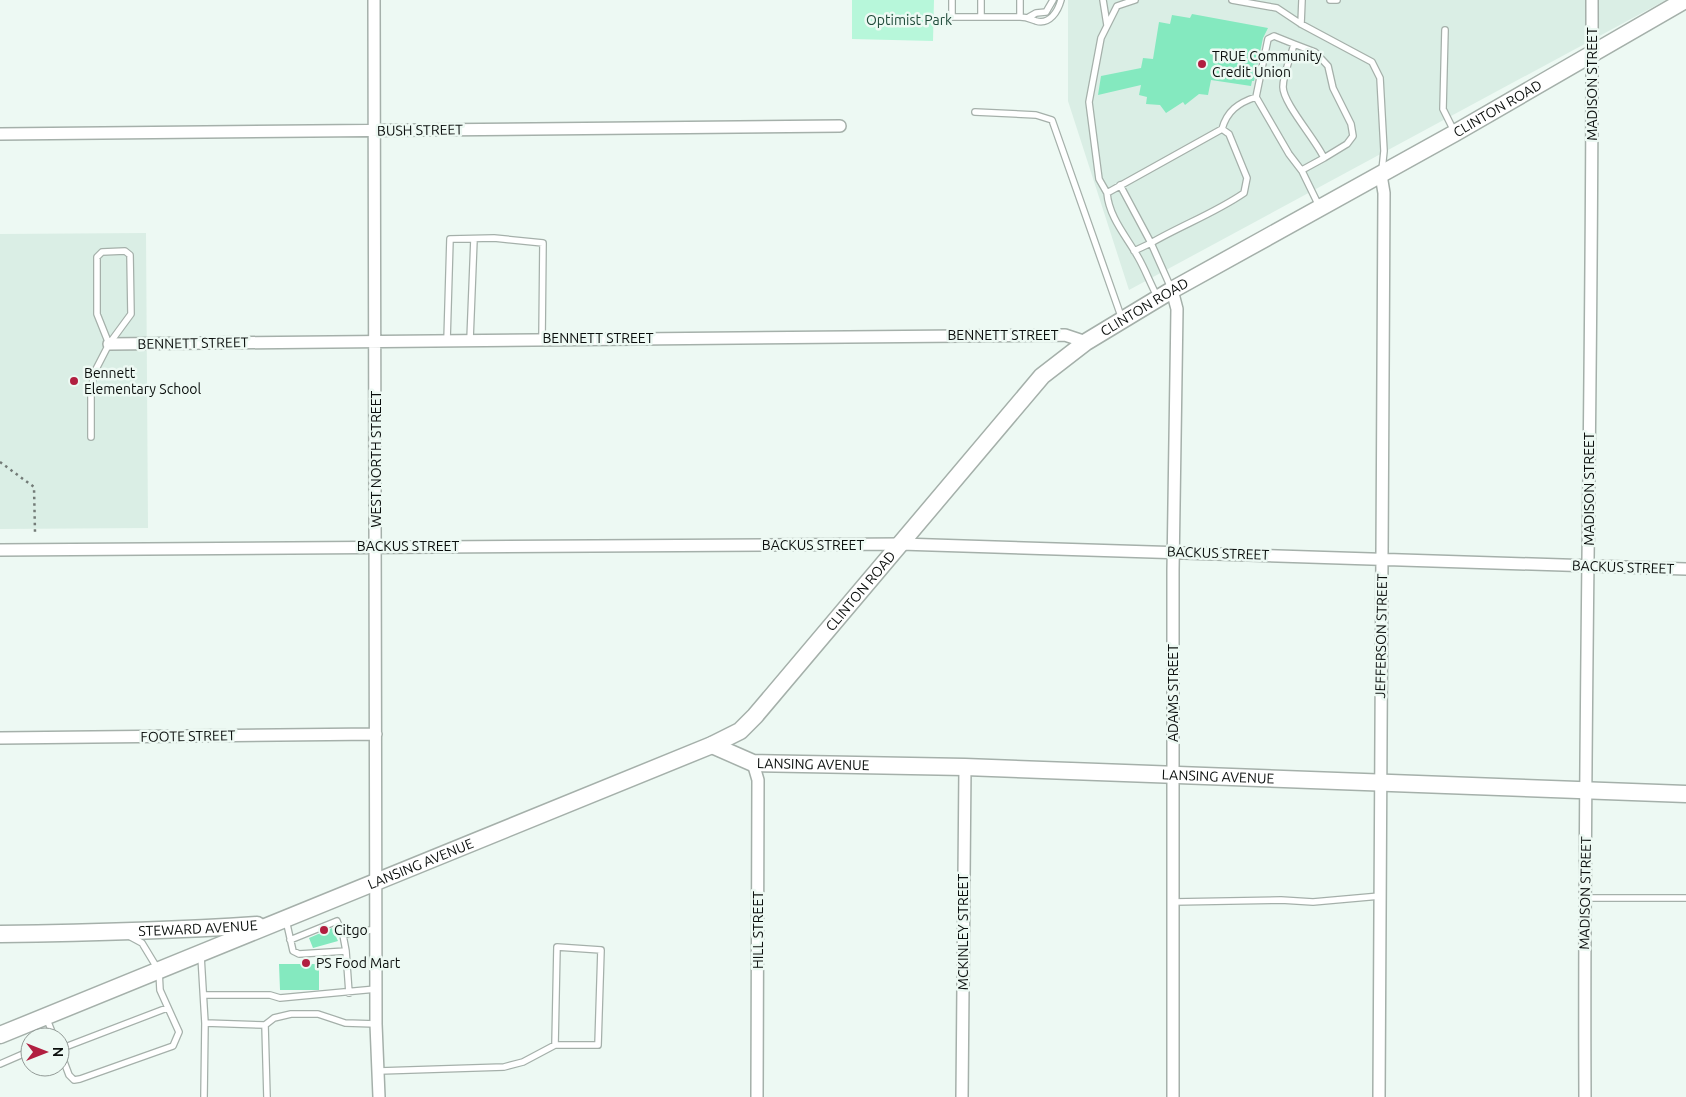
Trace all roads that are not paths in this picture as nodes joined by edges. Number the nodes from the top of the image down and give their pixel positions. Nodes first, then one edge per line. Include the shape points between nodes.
1 (374, 0) edge
2 (952, 0) edge
3 (981, 0) edge
4 (1020, 0) edge
5 (1053, 0) edge
6 (1061, 0) edge
7 (1103, 0) edge
8 (1135, 0) edge
9 (1232, 0) edge
10 (1302, 0) edge
11 (1330, 0) edge
12 (1337, 0) edge
13 (1592, 0) edge
14 (1685, 0) edge
15 (981, 17) junction
16 (1020, 17) junction
17 (1029, 17) junction
18 (1301, 24) junction
19 (1107, 26) junction
20 (1445, 30) dead end
21 (1294, 44) junction
22 (1592, 56) junction
23 (1256, 97) junction
24 (975, 112) dead end
25 (840, 126) dead end
26 (1222, 129) junction
27 (375, 130) junction
28 (1455, 133) junction
29 (0, 134) edge
30 (1324, 158) junction
31 (1302, 170) junction
32 (1382, 175) junction
33 (1120, 185) junction
34 (1107, 192) junction
35 (1320, 208) junction
36 (474, 240) junction
37 (1151, 243) junction
38 (1134, 251) junction
39 (1165, 294) junction
40 (1122, 319) junction
41 (542, 339) junction
42 (470, 340) junction
43 (375, 341) junction
44 (447, 341) junction
45 (1086, 342) junction
46 (109, 344) junction
47 (91, 437) dead end
48 (901, 544) junction
49 (376, 547) junction
50 (0, 550) edge
51 (1174, 552) junction
52 (1382, 560) junction
53 (1589, 566) junction
54 (1686, 569) edge
55 (376, 734) junction
56 (0, 738) edge
57 (712, 745) junction
58 (753, 763) junction
59 (965, 767) junction
60 (1174, 775) junction
61 (1380, 784) junction
62 (1586, 790) junction
63 (1686, 794) edge
64 (376, 883) junction
65 (1380, 896) junction
66 (1584, 898) junction
67 (1686, 898) edge
68 (1173, 902) junction
69 (279, 921) junction
70 (376, 929) junction
71 (124, 933) junction
72 (0, 934) edge
73 (343, 935) junction
74 (290, 940) junction
75 (346, 951) junction
76 (201, 953) junction
77 (159, 971) junction
78 (376, 989) junction
79 (349, 993) junction
80 (205, 996) junction
81 (166, 1008) junction
82 (46, 1018) junction
83 (205, 1023) junction
84 (376, 1024) junction
85 (265, 1025) junction
86 (50, 1027) edge
87 (0, 1035) edge
88 (555, 1045) junction
89 (70, 1046) edge
90 (20, 1055) edge
91 (0, 1064) edge
92 (378, 1071) junction
93 (70, 1076) edge
94 (204, 1097) edge
95 (267, 1097) edge
96 (379, 1097) edge
97 (757, 1097) edge
98 (962, 1097) edge
99 (1173, 1097) edge
100 (1379, 1097) edge
101 (1585, 1097) edge

1 - 27 street, WEST NORTH STREET
2 - 15 lane via 952,17
3 - 15 lane
4 - 16 lane
5 - 17 lane via 1046,12
6 - 17 lane via 1057,13 1048,20 1036,21
7 - 19 lane
8 - 19 lane via 1117,6
9 - 18 lane via 1277,8
10 - 18 lane
11 - 12 lane
13 - 22 street, MADISON STREET
14 - 22 main road, CLINTON ROAD
15 - 16 lane
16 - 17 lane
18 - 32 lane via 1372,62 1380,78
19 - 34 lane via 1101,38 1089,102 1098,179
20 - 28 lane via 1443,109
21 - 23 lane via 1281,37 1274,36 1268,40
21 - 30 lane via 1283,88 1293,111
21 - 30 lane via 1315,52 1328,66 1333,88 1351,124 1352,136 1347,144
22 - 28 main road, CLINTON ROAD
22 - 53 street, MADISON STREET
23 - 26 lane via 1242,102 1226,116
23 - 31 lane
24 - 40 lane via 1036,115 1052,120
25 - 27 street, BUSH STREET
26 - 33 lane
26 - 37 lane via 1229,134 1247,178 1244,192 1212,213
27 - 29 street, BUSH STREET
27 - 43 street, WEST NORTH STREET
28 - 32 main road, CLINTON ROAD
30 - 31 lane
31 - 35 lane
32 - 35 main road, CLINTON ROAD
32 - 52 street, JEFFERSON STREET
33 - 34 lane
33 - 37 lane
34 - 38 lane via 1108,203 1118,225
35 - 39 main road, CLINTON ROAD
36 - 41 lane via 494,238 543,243
36 - 42 lane
36 - 44 lane via 450,239
37 - 38 lane
37 - 39 lane
38 - 39 lane
39 - 40 main road, CLINTON ROAD
39 - 51 street, ADAMS STREET via 1177,309
40 - 45 main road, CLINTON ROAD
41 - 42 street, BENNETT STREET
41 - 45 street, BENNETT STREET via 1065,335
42 - 44 street, BENNETT STREET
43 - 44 street, BENNETT STREET
43 - 46 street, BENNETT STREET
43 - 49 street, WEST NORTH STREET
45 - 48 main road, CLINTON ROAD via 1042,376
46 - 46 lane via 97,314 97,257 102,252 125,252 130,255 131,314
46 - 47 lane via 94,373
48 - 49 street, BACKUS STREET
48 - 51 street, BACKUS STREET
48 - 57 main road, CLINTON ROAD via 755,716 740,731
49 - 50 street, BACKUS STREET
49 - 55 street, WEST NORTH STREET
51 - 52 street, BACKUS STREET
51 - 60 street, ADAMS STREET
52 - 53 street, BACKUS STREET
52 - 61 street, JEFFERSON STREET
53 - 54 street, BACKUS STREET
53 - 62 street, MADISON STREET
55 - 56 street, FOOTE STREET
55 - 64 street, WEST NORTH STREET
57 - 58 main road, LANSING AVENUE
57 - 64 main road, LANSING AVENUE
58 - 59 main road, LANSING AVENUE
58 - 97 street, HILL STREET via 758,780
59 - 60 main road, LANSING AVENUE
59 - 98 street, MCKINLEY STREET
60 - 61 main road, LANSING AVENUE
60 - 68 street, ADAMS STREET
61 - 62 main road, LANSING AVENUE
61 - 65 street, JEFFERSON STREET
62 - 63 main road, LANSING AVENUE
62 - 66 street, MADISON STREET
64 - 69 main road, LANSING AVENUE
64 - 70 street, WEST NORTH STREET
65 - 68 lane via 1313,902
65 - 100 street, JEFFERSON STREET
66 - 67 lane
66 - 101 street, MADISON STREET
68 - 99 street, ADAMS STREET
69 - 71 main road, STEWARD AVENUE
69 - 74 lane
69 - 76 main road, LANSING AVENUE
70 - 73 lane
70 - 78 street, WEST NORTH STREET
71 - 72 main road, STEWARD AVENUE
71 - 77 lane, STEWARD AVENUE via 142,943
73 - 74 lane via 338,921
73 - 75 lane
74 - 75 lane via 293,951 298,954
75 - 79 lane
76 - 77 main road, LANSING AVENUE
76 - 80 lane
77 - 81 lane via 160,990
77 - 82 main road, LANSING AVENUE
78 - 79 lane
78 - 84 street, WEST NORTH STREET
79 - 80 lane via 280,998
80 - 83 lane
81 - 89 lane
81 - 93 lane via 179,1032 173,1046 80,1080
82 - 86 lane
82 - 87 main road, LANSING AVENUE
83 - 85 lane
83 - 94 lane
84 - 85 lane via 345,1023 318,1014 291,1014 274,1018
84 - 92 street, WEST NORTH STREET
85 - 95 lane
88 - 88 lane via 598,1045 601,950 557,947
88 - 92 lane via 523,1062 504,1067
90 - 91 lane
92 - 96 street, WEST NORTH STREET

